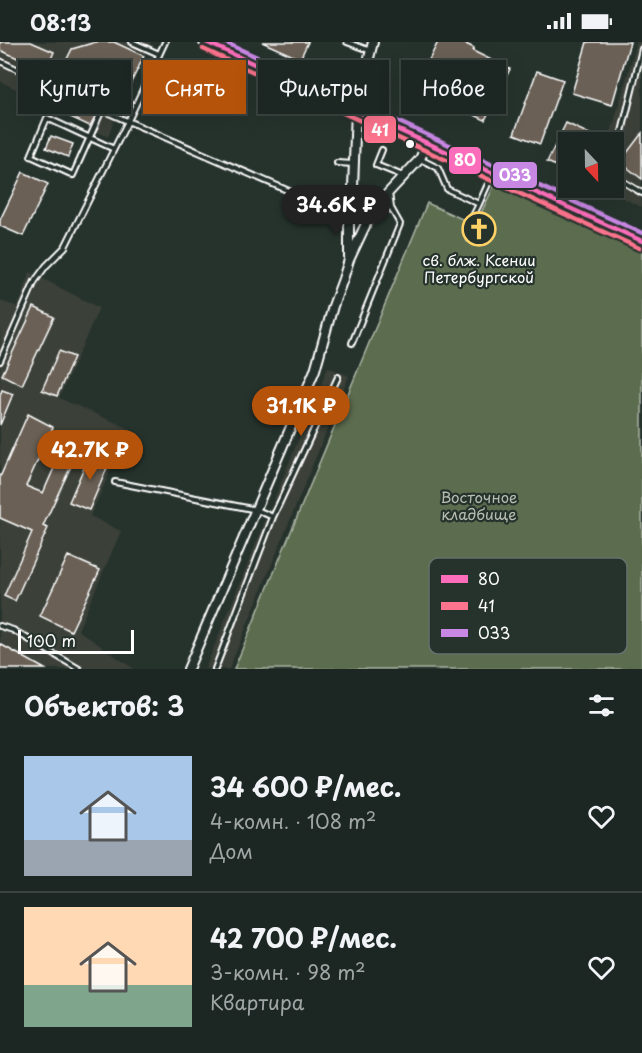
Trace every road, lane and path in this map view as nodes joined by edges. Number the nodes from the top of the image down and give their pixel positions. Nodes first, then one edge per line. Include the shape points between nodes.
1 (132, 42) edge
2 (165, 42) edge
3 (206, 42) edge
4 (347, 42) edge
5 (373, 42) edge
6 (642, 49) edge
7 (371, 51) junction
8 (159, 54) junction
9 (369, 60) edge
10 (0, 61) edge
11 (258, 66) edge
12 (18, 70) edge
13 (100, 114) edge
14 (111, 114) edge
15 (356, 114) edge
16 (365, 114) edge
17 (128, 121) junction
18 (622, 132) edge
19 (90, 138) junction
20 (427, 142) junction
21 (114, 149) junction
22 (382, 150) dead end
23 (420, 159) junction
24 (337, 163) dead end
25 (354, 164) junction
26 (493, 173) junction
27 (404, 176) junction
28 (624, 182) edge
29 (389, 192) junction
30 (642, 193) edge
31 (478, 204) junction
32 (350, 212) junction
33 (470, 239) dead end
34 (642, 241) edge
35 (349, 260) junction
36 (352, 343) dead end
37 (0, 361) edge
38 (338, 377) dead end
39 (115, 482) dead end
40 (256, 510) junction
41 (273, 517) junction
42 (0, 626) edge
43 (79, 669) edge
44 (188, 669) edge
45 (215, 669) edge

1 - 8 lane
2 - 8 lane
3 - 11 main road
4 - 7 lane
5 - 7 street
6 - 18 lane
7 - 9 street
8 - 17 lane
10 - 12 lane
13 - 19 lane
14 - 17 lane
15 - 25 street
16 - 20 main road
17 - 21 lane
17 - 32 lane via 326,207
19 - 19 lane via 47,118 31,156 73,175
19 - 21 lane
20 - 23 street
20 - 26 main road
21 - 37 lane via 65,247 35,280
22 - 27 lane via 376,165
23 - 27 street
23 - 31 lane via 438,168 447,189
24 - 25 lane
25 - 32 street
26 - 31 lane
26 - 34 main road
27 - 29 street
28 - 30 lane
29 - 35 street via 373,209
29 - 36 lane via 391,208 400,224
31 - 33 lane
32 - 35 street
35 - 40 street via 315,370
38 - 41 lane
39 - 40 lane
40 - 41 lane
40 - 44 street
41 - 45 lane
42 - 43 lane

